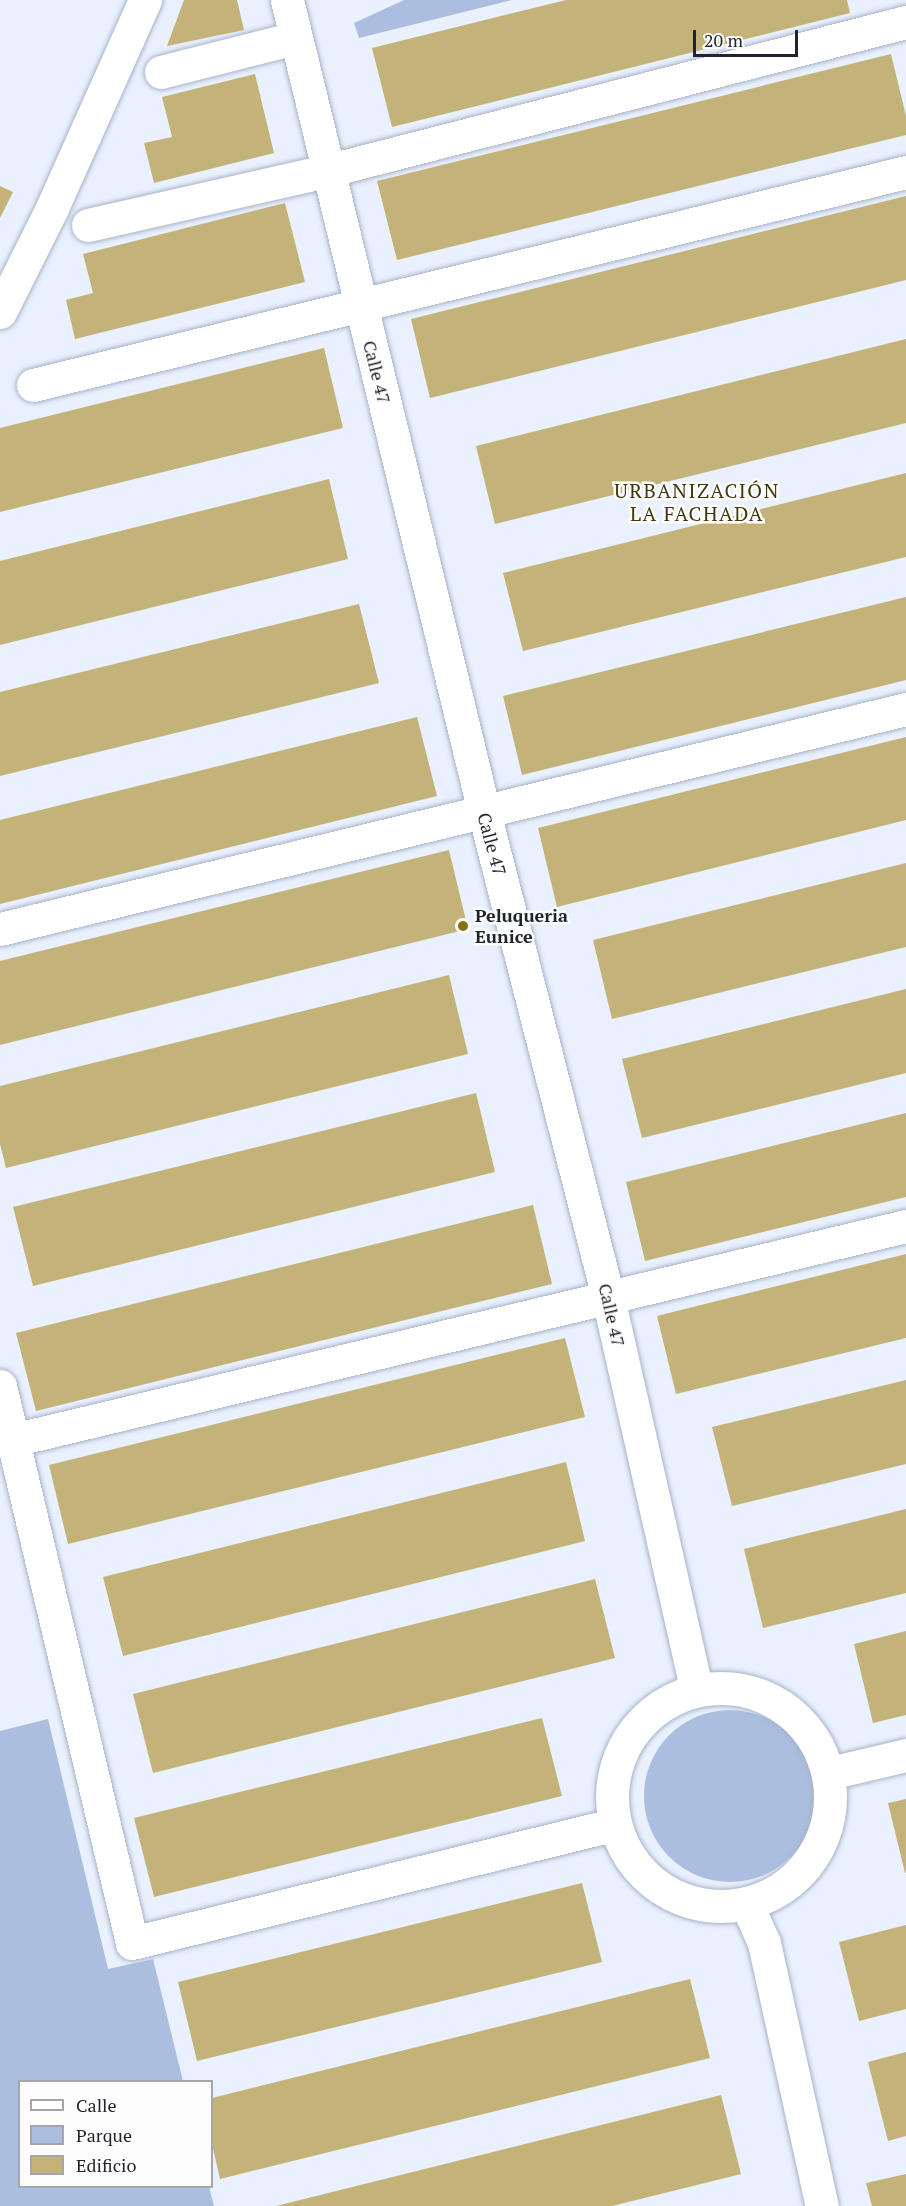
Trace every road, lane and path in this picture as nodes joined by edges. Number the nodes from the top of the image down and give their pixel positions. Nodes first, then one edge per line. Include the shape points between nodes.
1 (145, 0) edge
2 (287, 0) edge
3 (906, 22) edge
4 (295, 38) junction
5 (161, 72) dead end
6 (326, 171) junction
7 (906, 172) edge
8 (88, 225) dead end
9 (360, 305) junction
10 (0, 312) edge
11 (33, 385) dead end
12 (906, 709) edge
13 (483, 812) junction
14 (0, 929) edge
15 (906, 1226) edge
16 (608, 1297) junction
17 (0, 1386) edge
18 (13, 1440) junction
19 (696, 1688) junction
20 (906, 1755) edge
21 (830, 1773) junction
22 (613, 1825) junction
23 (748, 1907) junction
24 (822, 2206) edge

1 - 10 street via 52,208
2 - 4 street, Calle 47
3 - 6 street
4 - 5 street
4 - 6 street, Calle 47
6 - 8 street
6 - 9 street, Calle 47
7 - 9 street
9 - 11 street
9 - 13 street, Calle 47
12 - 13 street
13 - 14 street
13 - 16 street, Calle 47
15 - 16 street
16 - 18 street
16 - 19 street, Calle 47
17 - 18 street
18 - 22 street via 132,1943
19 - 21 street via 754,1690 803,1722
19 - 22 street via 644,1716 614,1766
20 - 21 street
21 - 23 street via 828,1831 798,1879
22 - 23 street via 641,1875 690,1905
23 - 24 street via 764,1943

